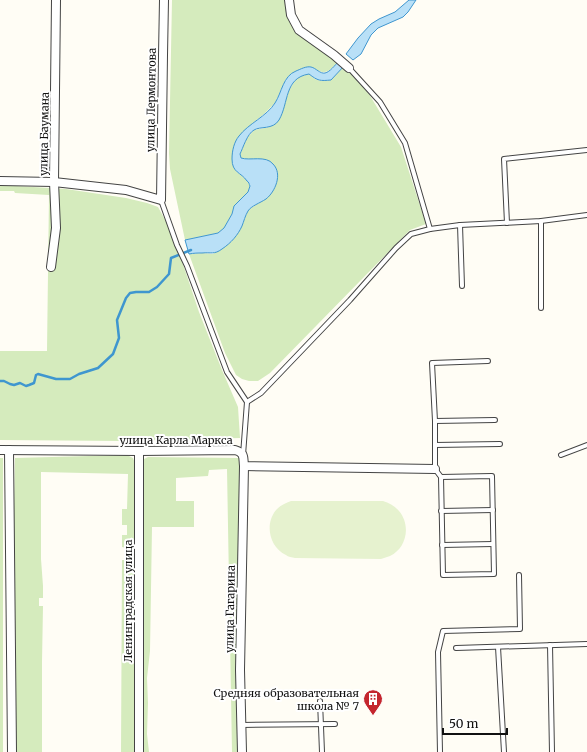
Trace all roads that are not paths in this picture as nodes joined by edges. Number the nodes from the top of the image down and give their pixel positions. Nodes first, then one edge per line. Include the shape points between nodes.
1 (56, 0) edge
2 (164, 0) edge
3 (289, 0) edge
4 (349, 68) joint
5 (587, 150) edge
6 (0, 182) edge
7 (54, 182) junction
8 (161, 200) junction
9 (587, 215) edge
10 (541, 222) junction
11 (507, 223) junction
12 (460, 225) junction
13 (430, 229) junction
14 (51, 267) dead end
15 (462, 286) dead end
16 (541, 308) dead end
17 (488, 361) dead end
18 (247, 402) junction
19 (495, 420) dead end
20 (435, 422) junction
21 (500, 444) dead end
22 (435, 445) junction
23 (587, 445) edge
24 (0, 450) edge
25 (9, 450) junction
26 (139, 451) junction
27 (243, 455) junction
28 (561, 455) dead end
29 (244, 466) junction
30 (435, 469) junction
31 (441, 477) junction
32 (441, 510) junction
33 (492, 510) junction
34 (493, 544) junction
35 (442, 545) junction
36 (519, 574) dead end
37 (587, 644) edge
38 (550, 646) junction
39 (498, 647) junction
40 (456, 648) dead end
41 (320, 701) dead end
42 (321, 724) junction
43 (335, 724) dead end
44 (241, 725) junction
45 (12, 752) edge
46 (139, 752) edge
47 (242, 752) edge
48 (322, 752) edge
49 (440, 752) edge
50 (504, 752) edge
51 (552, 752) edge

1 - 7 street, улица Баумана
2 - 8 street, улица Лермонтова
3 - 4 street via 291,15 299,30
4 - 13 lane via 380,102 405,142
5 - 11 lane via 504,159
6 - 7 street
7 - 8 street via 126,190
7 - 14 street, улица Баумана via 56,228
8 - 18 lane via 227,372
9 - 10 lane
10 - 11 lane
10 - 16 lane
11 - 12 lane
12 - 13 lane
12 - 15 lane
13 - 18 lane via 411,234 396,248 261,393
17 - 20 lane via 432,363
18 - 27 lane
19 - 20 lane
20 - 22 lane
21 - 22 lane
22 - 30 lane
23 - 28 lane
24 - 25 street, улица Карла Маркса
25 - 26 street, улица Карла Маркса
25 - 45 street
26 - 27 street, улица Карла Маркса via 235,450
26 - 46 street, Ленинградская улица
27 - 29 street, улица Карла Маркса
29 - 30 street
29 - 44 street, улица Гагарина
30 - 31 lane
31 - 32 lane
31 - 33 lane via 492,476
32 - 33 lane
32 - 35 lane
33 - 34 lane
34 - 35 lane
34 - 35 lane via 494,574 443,575
36 - 49 lane via 520,629 443,630 438,652
37 - 38 lane
38 - 39 lane
38 - 51 lane
39 - 40 lane
39 - 50 lane
41 - 42 lane
42 - 43 lane
42 - 44 lane
42 - 48 lane
44 - 47 street, улица Гагарина

